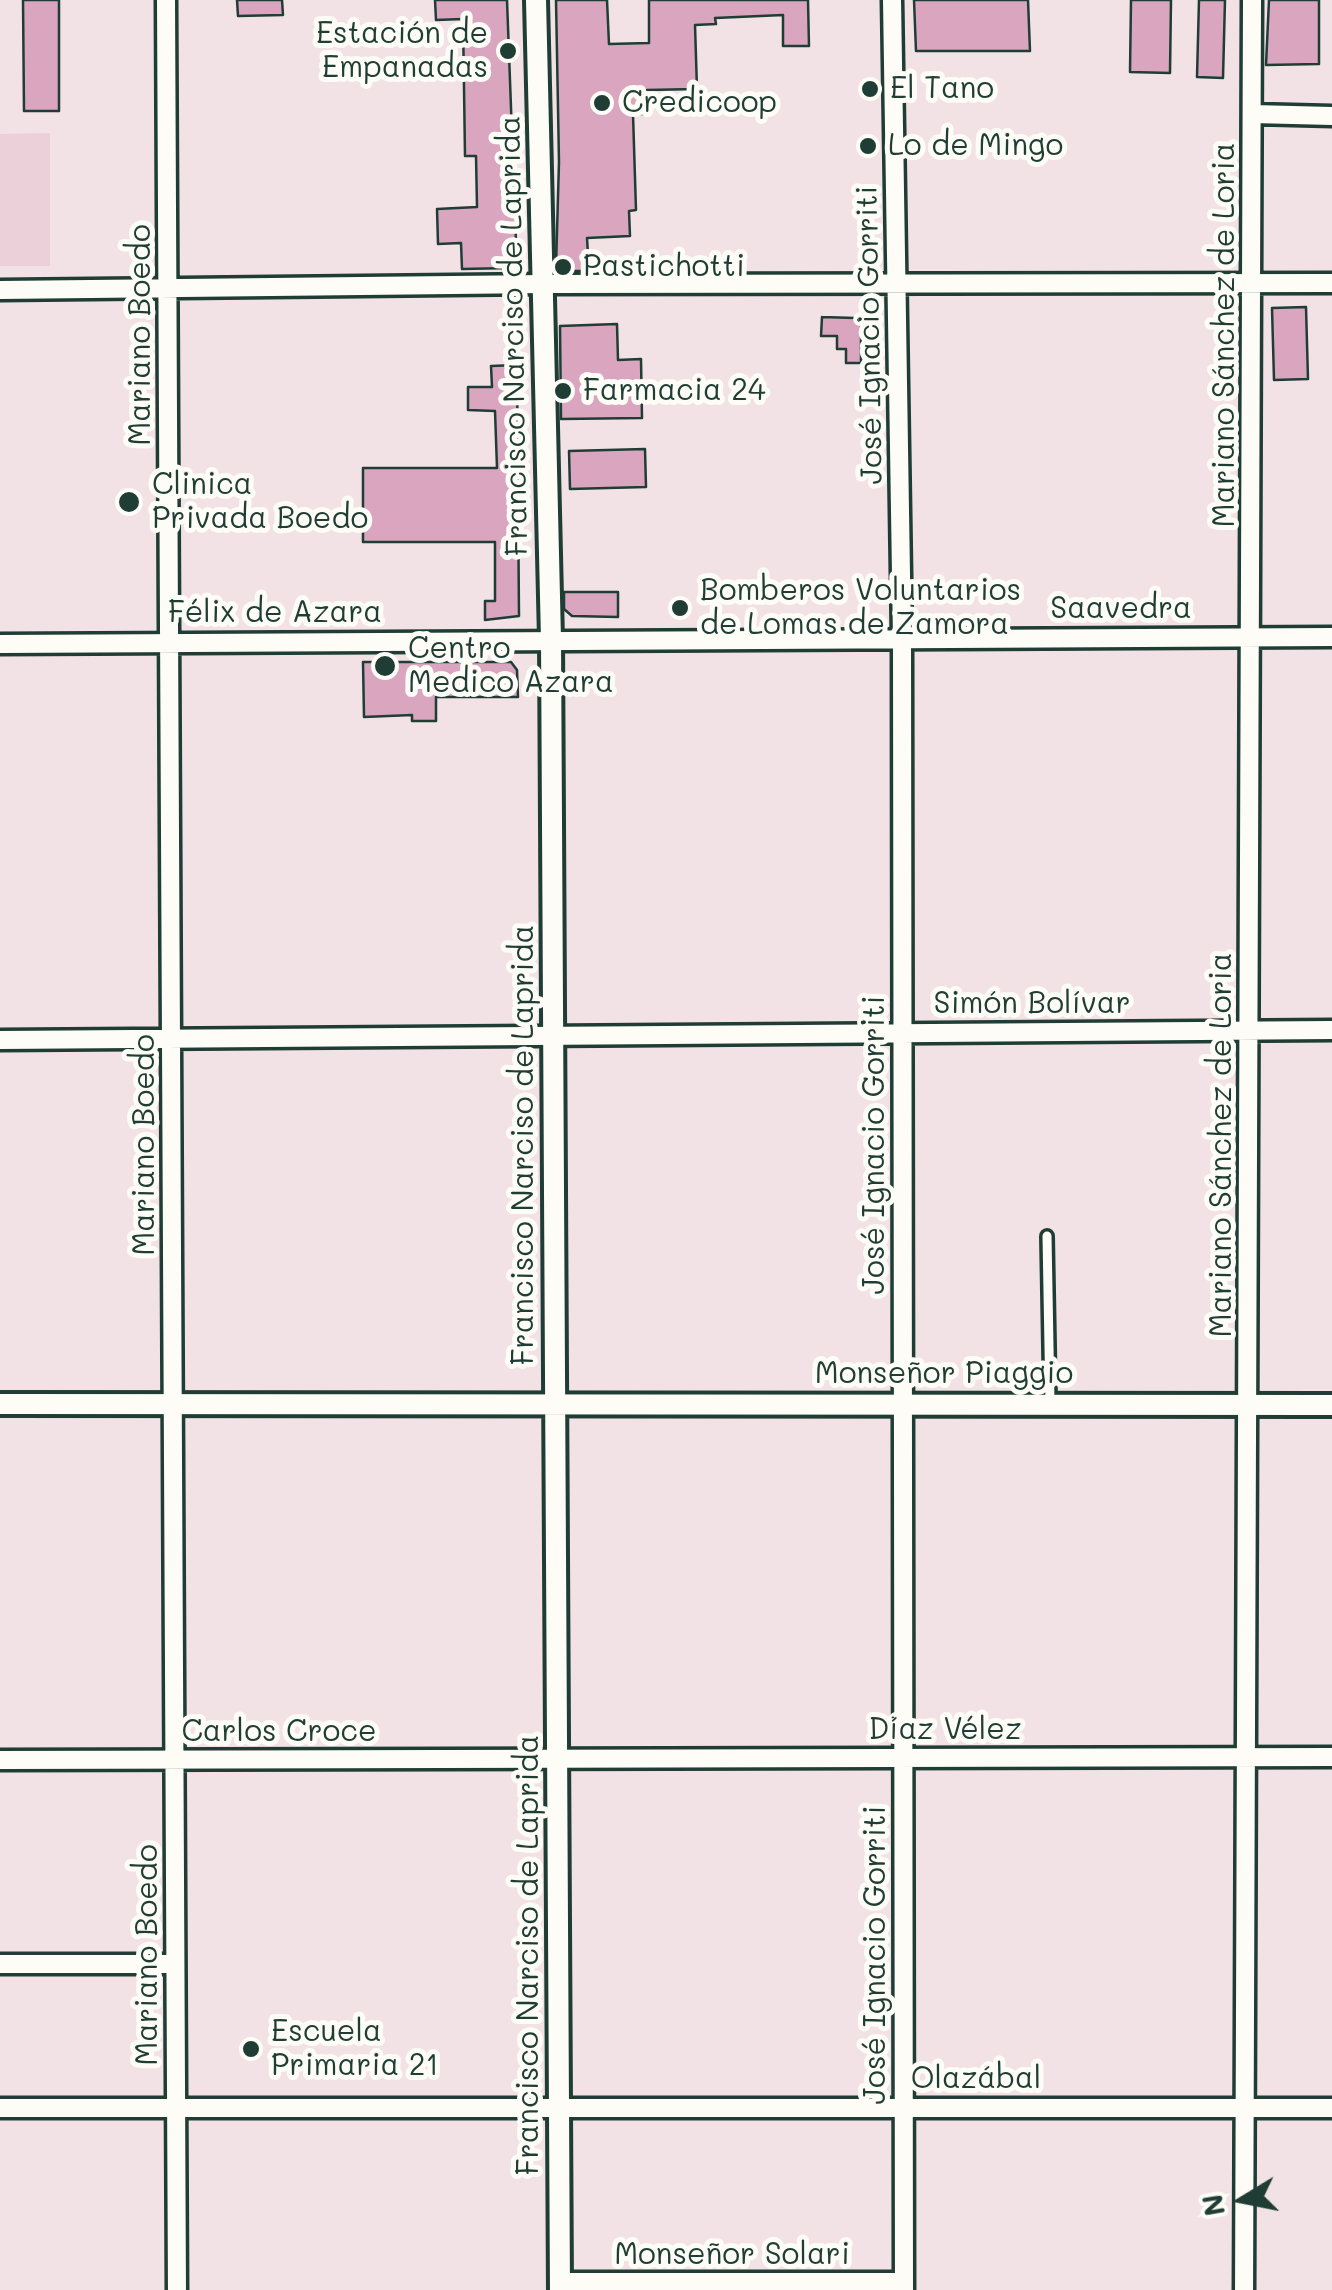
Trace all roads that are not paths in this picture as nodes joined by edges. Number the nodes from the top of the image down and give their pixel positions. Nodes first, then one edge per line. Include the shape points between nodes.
1 (166, 0) edge
2 (536, 0) edge
3 (892, 0) edge
4 (1252, 0) edge
5 (1253, 114) junction
6 (1332, 116) edge
7 (1252, 282) junction
8 (896, 283) junction
9 (1332, 283) edge
10 (543, 284) junction
11 (168, 287) junction
12 (0, 290) edge
13 (1252, 636) junction
14 (1332, 636) edge
15 (902, 638) junction
16 (551, 639) junction
17 (170, 642) junction
18 (0, 644) edge
19 (1332, 1030) edge
20 (1250, 1031) junction
21 (903, 1033) junction
22 (553, 1034) junction
23 (172, 1038) junction
24 (0, 1040) edge
25 (1047, 1236) dead end
26 (173, 1403) junction
27 (903, 1403) junction
28 (0, 1404) edge
29 (556, 1404) junction
30 (1050, 1405) junction
31 (1248, 1405) junction
32 (1332, 1405) edge
33 (1247, 1756) junction
34 (904, 1757) junction
35 (1332, 1757) edge
36 (558, 1759) junction
37 (0, 1760) edge
38 (174, 1760) junction
39 (0, 1964) edge
40 (175, 1964) junction
41 (904, 2106) junction
42 (1245, 2106) junction
43 (560, 2107) junction
44 (0, 2108) edge
45 (176, 2108) junction
46 (1332, 2108) edge
47 (560, 2286) edge
48 (904, 2286) edge
49 (176, 2290) edge
50 (1244, 2290) edge

1 - 11 street, Mariano Boedo
2 - 10 street, Francisco Narciso de Laprida
3 - 8 street, José Ignacio Gorriti
4 - 5 street, Mariano Sánchez de Loria
5 - 6 street
5 - 7 street, Mariano Sánchez de Loria
7 - 8 street
7 - 9 street
7 - 13 street, Mariano Sánchez de Loria
8 - 10 street
8 - 15 street, José Ignacio Gorriti
10 - 11 street
10 - 16 street, Francisco Narciso de Laprida
11 - 12 street
11 - 17 street, Mariano Boedo
13 - 14 street, Saavedra
13 - 15 street, Saavedra
13 - 20 street, Mariano Sánchez de Loria
15 - 16 street, Saavedra
15 - 21 street, José Ignacio Gorriti
16 - 17 street, Félix de Azara
16 - 22 street, Francisco Narciso de Laprida
17 - 18 street, Félix de Azara
17 - 23 street, Mariano Boedo
19 - 20 street, Simón Bolívar
20 - 21 street, Simón Bolívar
20 - 31 street, Mariano Sánchez de Loria
21 - 22 street, Simón Bolívar
21 - 27 street, José Ignacio Gorriti
22 - 23 street, Simón Bolívar
22 - 29 street, Francisco Narciso de Laprida
23 - 24 street, Simón Bolívar
23 - 26 street, Mariano Boedo
25 - 30 lane
26 - 28 street, Monseñor Piaggio
26 - 29 street, Monseñor Piaggio
26 - 38 street, Mariano Boedo
27 - 29 street, Monseñor Piaggio
27 - 30 street, Monseñor Piaggio
27 - 34 street, José Ignacio Gorriti
29 - 36 street, Francisco Narciso de Laprida
30 - 31 street, Monseñor Piaggio
31 - 32 street, Monseñor Piaggio
31 - 33 street, Mariano Sánchez de Loria
33 - 34 street, Díaz Vélez
33 - 35 street, Díaz Vélez
33 - 42 street, Mariano Sánchez de Loria
34 - 36 street, Díaz Vélez
34 - 41 street, José Ignacio Gorriti
36 - 38 street, Carlos Croce
36 - 43 street, Francisco Narciso de Laprida
37 - 38 street, Carlos Croce
38 - 40 street, Mariano Boedo
39 - 40 street
40 - 45 street, Mariano Boedo
41 - 42 street, Olazábal
41 - 43 street, Olazábal
41 - 48 street, José Ignacio Gorriti
42 - 46 street, Olazábal
42 - 50 street, Mariano Sánchez de Loria
43 - 45 street, Olazábal
43 - 47 street, Francisco Narciso de Laprida
44 - 45 street, Olazábal
45 - 49 street, Mariano Boedo
47 - 48 street, Monseñor Solari

